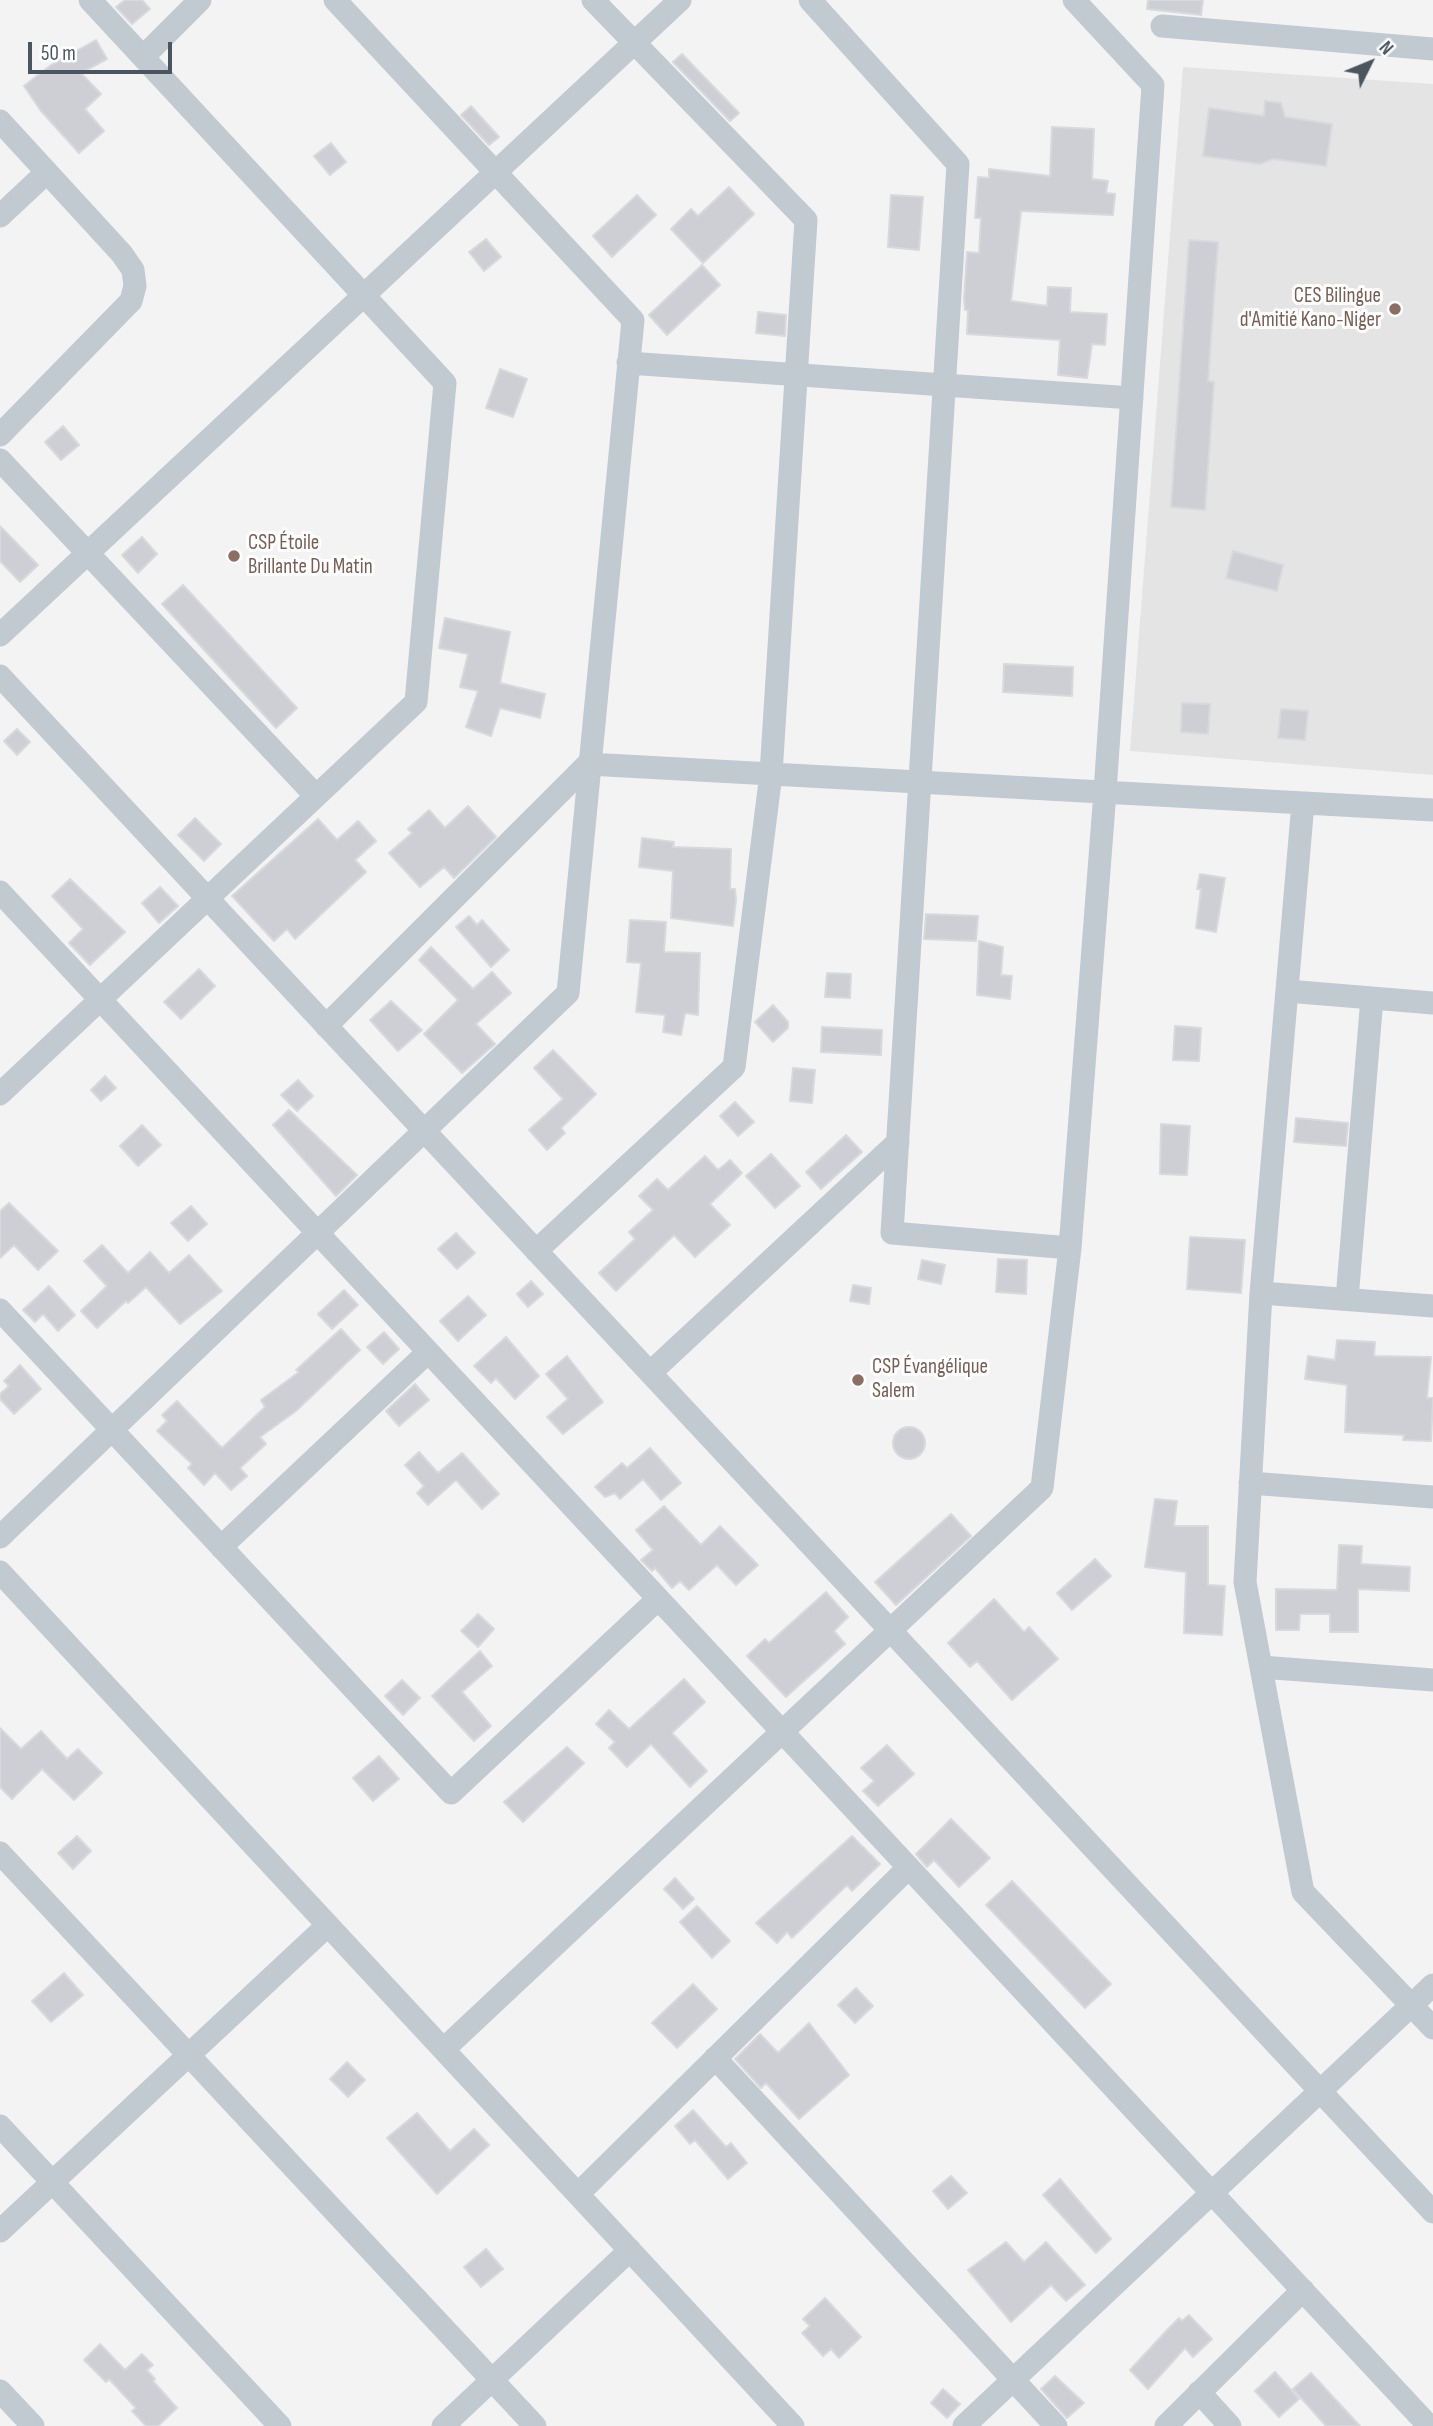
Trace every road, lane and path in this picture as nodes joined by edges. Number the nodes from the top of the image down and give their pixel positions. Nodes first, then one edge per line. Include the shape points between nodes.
1 (90, 0) edge
2 (200, 0) edge
3 (335, 0) edge
4 (593, 0) edge
5 (680, 0) edge
6 (810, 0) edge
7 (1074, 0) edge
8 (1162, 26) dead end
9 (634, 43) junction
10 (1433, 49) edge
11 (143, 57) junction
12 (0, 121) edge
13 (47, 172) junction
14 (496, 173) junction
15 (0, 216) edge
16 (364, 295) junction
17 (628, 363) junction
18 (796, 375) junction
19 (945, 385) junction
20 (1132, 398) junction
21 (0, 435) edge
22 (0, 460) edge
23 (88, 553) junction
24 (0, 635) edge
25 (0, 676) edge
26 (588, 764) junction
27 (771, 774) junction
28 (921, 782) junction
29 (1105, 792) junction
30 (316, 796) junction
31 (1303, 803) junction
32 (1433, 810) edge
33 (0, 892) edge
34 (208, 899) junction
35 (1287, 991) junction
36 (1372, 998) junction
37 (100, 1000) junction
38 (1433, 1003) edge
39 (326, 1026) junction
40 (0, 1094) edge
41 (424, 1130) junction
42 (898, 1142) junction
43 (317, 1233) junction
44 (1070, 1248) junction
45 (536, 1251) junction
46 (1261, 1293) junction
47 (1347, 1299) junction
48 (1433, 1306) edge
49 (0, 1310) edge
50 (428, 1352) junction
51 (650, 1373) junction
52 (112, 1430) junction
53 (1250, 1483) junction
54 (1433, 1497) edge
55 (0, 1537) edge
56 (221, 1547) junction
57 (0, 1572) edge
58 (658, 1599) junction
59 (890, 1630) junction
60 (1261, 1667) junction
61 (1433, 1680) edge
62 (782, 1732) junction
63 (0, 1853) edge
64 (908, 1868) junction
65 (328, 1925) junction
66 (1433, 1985) edge
67 (1411, 2005) junction
68 (1433, 2028) edge
69 (444, 2049) junction
70 (189, 2055) junction
71 (715, 2058) junction
72 (1320, 2091) junction
73 (0, 2126) edge
74 (52, 2182) junction
75 (1211, 2193) junction
76 (578, 2194) junction
77 (1428, 2197) edge
78 (0, 2231) edge
79 (630, 2250) junction
80 (1303, 2290) junction
81 (492, 2380) junction
82 (1012, 2380) junction
83 (0, 2391) edge
84 (1199, 2392) junction
85 (33, 2426) edge
86 (280, 2426) edge
87 (443, 2426) edge
88 (535, 2426) edge
89 (793, 2426) edge
90 (964, 2426) edge
91 (1056, 2426) edge
92 (1166, 2426) edge
93 (1230, 2426) edge
94 (1429, 2426) edge

1 - 11 street
2 - 11 street
3 - 14 street
4 - 9 street
5 - 9 street
6 - 19 street via 958,164
7 - 20 street via 1153,85
8 - 10 street
9 - 14 street
9 - 18 street via 806,220
11 - 16 street
12 - 13 street
13 - 15 street
13 - 21 street via 121,254 133,271 135,286 131,300
14 - 16 street
14 - 17 street via 633,320
16 - 23 street
16 - 30 street via 445,383 416,702
17 - 18 street
17 - 26 street
18 - 19 street
18 - 27 street
19 - 20 street
19 - 28 street
20 - 29 street
22 - 23 street
23 - 24 street
23 - 30 street
25 - 34 street
26 - 27 street
26 - 39 street
26 - 41 street via 568,993
27 - 28 street
27 - 45 street via 734,1067
28 - 29 street
28 - 42 street
29 - 31 street
29 - 44 street
30 - 34 street
31 - 32 street
31 - 35 street
33 - 37 street
34 - 37 street
34 - 39 street
35 - 36 street
35 - 46 street
36 - 38 street
36 - 47 street
37 - 40 street
37 - 43 street
39 - 41 street
41 - 43 street
41 - 45 street
42 - 44 street via 892,1233
42 - 51 street
43 - 50 street
43 - 52 street
44 - 59 street via 1042,1488
45 - 51 street
46 - 47 street
46 - 53 street
47 - 48 street
49 - 52 street
50 - 56 street
50 - 58 street
51 - 59 street
52 - 55 street
52 - 56 street
53 - 54 street
53 - 60 street via 1245,1582
56 - 58 street via 451,1793
57 - 65 street
58 - 62 street
59 - 62 street
59 - 72 street
60 - 61 street
60 - 67 street via 1303,1892
62 - 64 street
62 - 69 street
63 - 70 street
64 - 71 street
64 - 75 street
65 - 69 street
65 - 70 street
66 - 67 street
67 - 68 street
67 - 72 street
69 - 76 street
70 - 74 street
70 - 81 street
71 - 76 street
71 - 82 street
72 - 75 street
72 - 77 street
73 - 74 street
74 - 78 street
74 - 86 street
75 - 80 street
75 - 82 street
76 - 79 street
79 - 81 street
79 - 89 street
80 - 84 street
80 - 94 street
81 - 87 street
81 - 88 street
82 - 90 street
82 - 91 street
83 - 85 street
84 - 92 street
84 - 93 street

